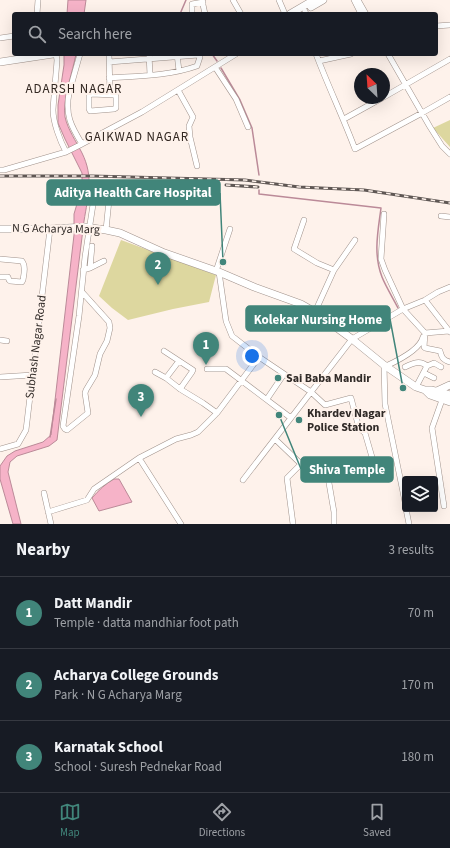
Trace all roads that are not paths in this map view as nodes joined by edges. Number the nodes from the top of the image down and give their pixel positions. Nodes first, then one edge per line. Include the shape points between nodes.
1 (38, 0) edge
2 (233, 0) edge
3 (279, 0) edge
4 (314, 0) edge
5 (323, 0) edge
6 (354, 0) edge
7 (358, 0) edge
8 (202, 1) edge
9 (38, 12) edge
10 (192, 12) edge
11 (205, 12) edge
12 (240, 12) edge
13 (284, 12) edge
14 (293, 12) edge
15 (304, 12) edge
16 (360, 12) edge
17 (365, 12) edge
18 (450, 25) edge
19 (438, 26) edge
20 (12, 36) edge
21 (0, 38) edge
22 (41, 56) edge
23 (56, 56) edge
24 (79, 56) edge
25 (109, 56) edge
26 (149, 56) edge
27 (178, 56) edge
28 (200, 56) edge
29 (233, 56) edge
30 (318, 56) edge
31 (319, 56) edge
32 (326, 56) dead end
33 (342, 56) edge
34 (389, 56) edge
35 (450, 60) edge
36 (319, 61) junction
37 (0, 62) edge
38 (109, 62) junction
39 (215, 67) junction
40 (179, 71) junction
41 (150, 74) junction
42 (110, 78) junction
43 (406, 85) junction
44 (178, 90) junction
45 (110, 94) junction
46 (390, 94) edge
47 (450, 97) edge
48 (372, 104) edge
49 (422, 113) junction
50 (344, 119) junction
51 (248, 128) dead end
52 (81, 145) junction
53 (68, 151) junction
54 (450, 154) edge
55 (197, 166) dead end
56 (0, 170) edge
57 (384, 214) dead end
58 (442, 216) dead end
59 (450, 217) edge
60 (304, 220) dead end
61 (87, 228) junction
62 (0, 229) edge
63 (50, 229) junction
64 (230, 229) dead end
65 (106, 230) junction
66 (355, 240) dead end
67 (92, 246) dead end
68 (0, 259) edge
69 (104, 261) dead end
70 (90, 268) junction
71 (84, 270) junction
72 (334, 270) junction
73 (218, 272) junction
74 (0, 277) edge
75 (450, 287) edge
76 (82, 292) junction
77 (425, 300) junction
78 (402, 310) junction
79 (315, 312) junction
80 (450, 331) edge
81 (425, 332) junction
82 (352, 339) junction
83 (0, 340) edge
84 (7, 341) dead end
85 (164, 351) dead end
86 (259, 357) junction
87 (179, 361) junction
88 (450, 362) edge
89 (385, 366) junction
90 (427, 366) junction
91 (405, 367) dead end
92 (441, 367) dead end
93 (207, 369) dead end
94 (155, 372) dead end
95 (424, 373) junction
96 (284, 374) junction
97 (33, 375) junction
98 (0, 377) edge
99 (166, 378) junction
100 (434, 378) dead end
101 (241, 380) junction
102 (450, 385) edge
103 (416, 387) junction
104 (180, 389) junction
105 (425, 390) junction
106 (436, 391) junction
107 (311, 392) junction
108 (450, 395) edge
109 (267, 399) junction
110 (442, 400) junction
111 (450, 402) edge
112 (217, 414) junction
113 (291, 418) junction
114 (275, 439) junction
115 (0, 449) edge
116 (139, 458) junction
117 (301, 464) junction
118 (374, 464) dead end
119 (244, 480) dead end
120 (402, 487) edge
121 (44, 493) dead end
122 (444, 506) dead end
123 (48, 512) junction
124 (407, 512) edge
125 (52, 524) edge
126 (181, 524) edge
127 (293, 524) edge
128 (334, 524) edge
129 (409, 524) edge

1 - 9 street
2 - 12 street
3 - 13 street
4 - 14 main road
5 - 15 main road
6 - 16 street
7 - 17 street
8 - 10 street via 192,4
8 - 11 street
18 - 19 street
20 - 21 street
22 - 37 main road
23 - 53 street via 53,111 63,146
24 - 52 street via 68,98 68,116
25 - 38 street
26 - 38 street
26 - 41 street
27 - 40 street
28 - 40 street via 196,66
29 - 39 street
30 - 36 street
31 - 32 street
33 - 36 street
34 - 43 street
35 - 43 street
36 - 50 street
38 - 42 street
39 - 44 street
39 - 51 street via 236,99
40 - 41 street
41 - 42 street
42 - 45 street
43 - 46 street
43 - 49 street
44 - 52 street
44 - 55 street via 194,118 189,126
45 - 45 street via 91,94 90,111 116,108 116,96
47 - 49 street
48 - 50 street
49 - 50 street via 355,149
49 - 54 street via 442,146
52 - 53 street
53 - 56 street
57 - 78 street via 381,259
58 - 59 street
60 - 72 street via 294,250
61 - 63 main road, N G Acharya Marg
61 - 65 main road, N G Acharya Marg
61 - 65 street via 96,197 109,200
61 - 71 street
62 - 63 main road, N G Acharya Marg
63 - 97 street, Subhash Nagar Road
64 - 73 street
65 - 73 main road, N G Acharya Marg via 134,238 162,252
66 - 72 street
67 - 70 street
68 - 74 street via 24,263 22,282 10,282 8,277
69 - 70 street
70 - 71 street
71 - 76 street
72 - 79 street
73 - 79 main road, N G Acharya Marg via 301,304
73 - 86 street via 226,321 232,336
75 - 77 street
76 - 76 street via 63,426 67,430 88,413 86,390 95,376 99,356 106,344 110,328 109,322
77 - 78 street
77 - 80 street
78 - 81 street
78 - 82 street
78 - 89 street via 421,331 423,338 406,357
79 - 82 main road, N G Acharya Marg
80 - 81 street
81 - 88 street via 424,347 440,351 441,357
82 - 89 main road, N G Acharya Marg
82 - 107 street
83 - 84 street
85 - 87 street
86 - 96 street
86 - 101 street
87 - 99 street
87 - 104 street via 193,371
89 - 103 main road, N G Acharya Marg
89 - 120 street via 385,404
90 - 91 street via 417,362
90 - 92 street via 434,363
90 - 95 street
93 - 101 street via 226,369
94 - 99 street
95 - 100 street
95 - 103 street
96 - 107 street
96 - 109 street
97 - 98 street
97 - 115 street, Subhash Nagar Road via 26,430 18,444
99 - 104 street
101 - 109 street
101 - 112 street
102 - 106 main road
103 - 105 main road, N G Acharya Marg
104 - 112 street
105 - 106 main road
105 - 110 main road, N G Acharya Marg
106 - 108 main road
107 - 113 street
107 - 118 street via 325,405 351,398 359,428 365,433
109 - 113 street
110 - 111 main road, N G Acharya Marg
110 - 122 street via 432,428
112 - 116 street via 198,432 176,439
113 - 114 street
114 - 117 street
114 - 119 street
116 - 123 street via 94,489 87,500
116 - 126 street
117 - 127 street via 287,478
117 - 128 street via 324,460
121 - 123 street
123 - 125 street
124 - 129 street

